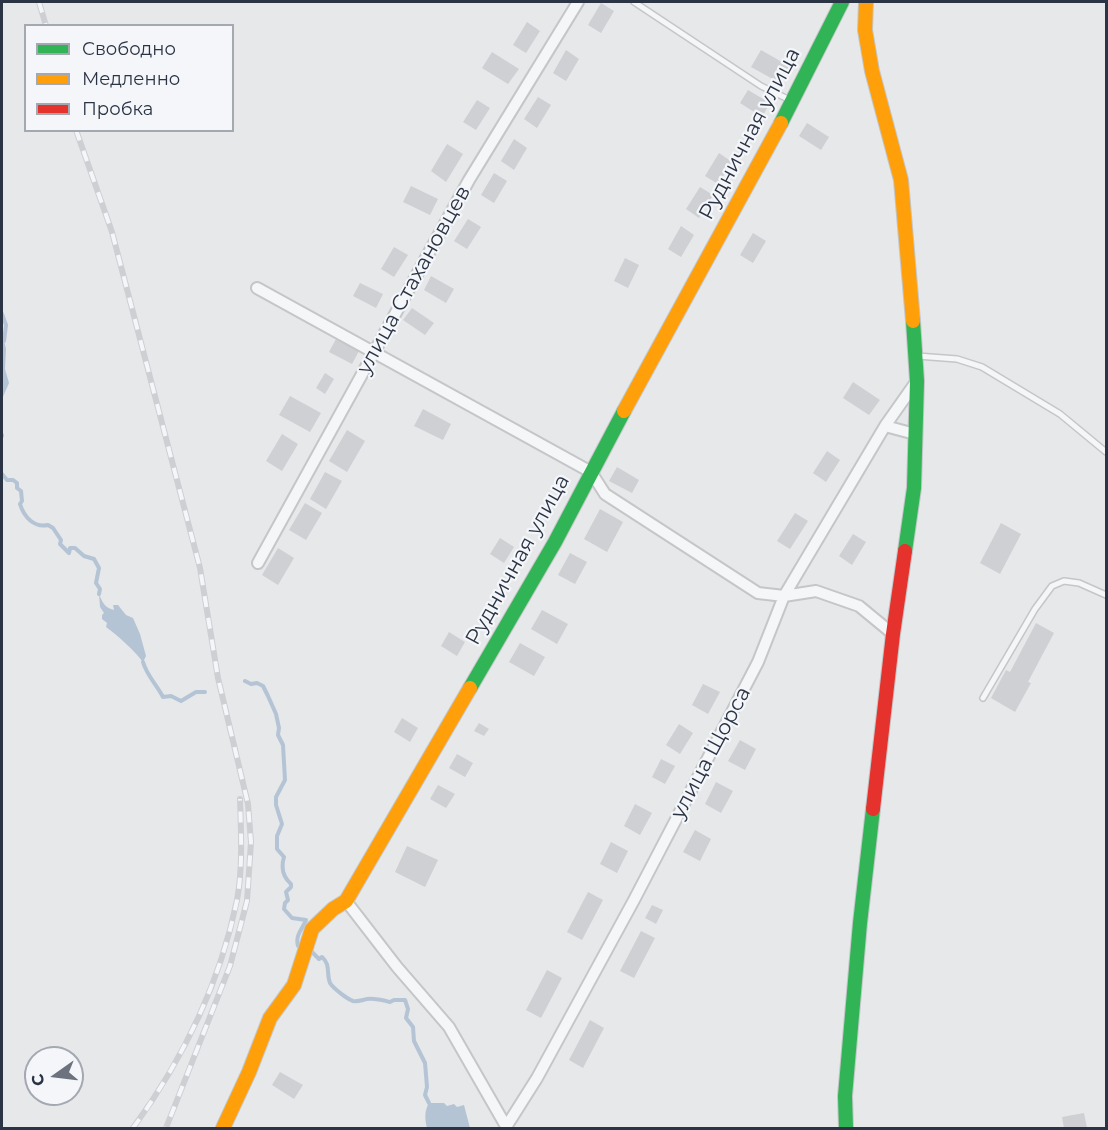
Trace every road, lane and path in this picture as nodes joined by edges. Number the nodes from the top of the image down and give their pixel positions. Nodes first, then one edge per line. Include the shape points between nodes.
1 (578, 2) edge
2 (634, 2) edge
3 (842, 2) edge
4 (866, 2) edge
5 (793, 101) junction
6 (257, 288) dead end
7 (375, 352) junction
8 (917, 356) junction
9 (917, 381) junction
10 (885, 426) junction
11 (915, 434) junction
12 (1107, 452) edge
13 (591, 472) junction
14 (258, 563) dead end
15 (1107, 595) edge
16 (784, 596) junction
17 (893, 634) junction
18 (983, 698) dead end
19 (346, 901) junction
20 (223, 1128) edge
21 (507, 1128) edge
22 (846, 1128) edge

1 - 7 street, улица Стахановцев via 469,180
2 - 5 lane via 761,86
3 - 5 street, Рудничная улица
4 - 8 street via 865,30 872,71 901,180
5 - 13 street, Рудничная улица
6 - 7 street
7 - 13 street
7 - 14 street, улица Стахановцев
8 - 9 street
8 - 12 lane via 957,359 982,367 1059,414
9 - 10 street, улица Щорса
9 - 11 street
10 - 11 street
10 - 16 street, улица Щорса
11 - 17 street via 914,488
13 - 16 street via 605,494 758,593
13 - 19 street, Рудничная улица via 555,542
15 - 18 lane via 1079,583 1064,581 1052,586
16 - 17 street via 816,591 837,598 859,606
16 - 21 street, улица Щорса via 758,662 634,900
17 - 22 street via 860,923 845,1096
19 - 20 street, Рудничная улица via 312,929 294,985 270,1018
19 - 21 street via 449,1027

